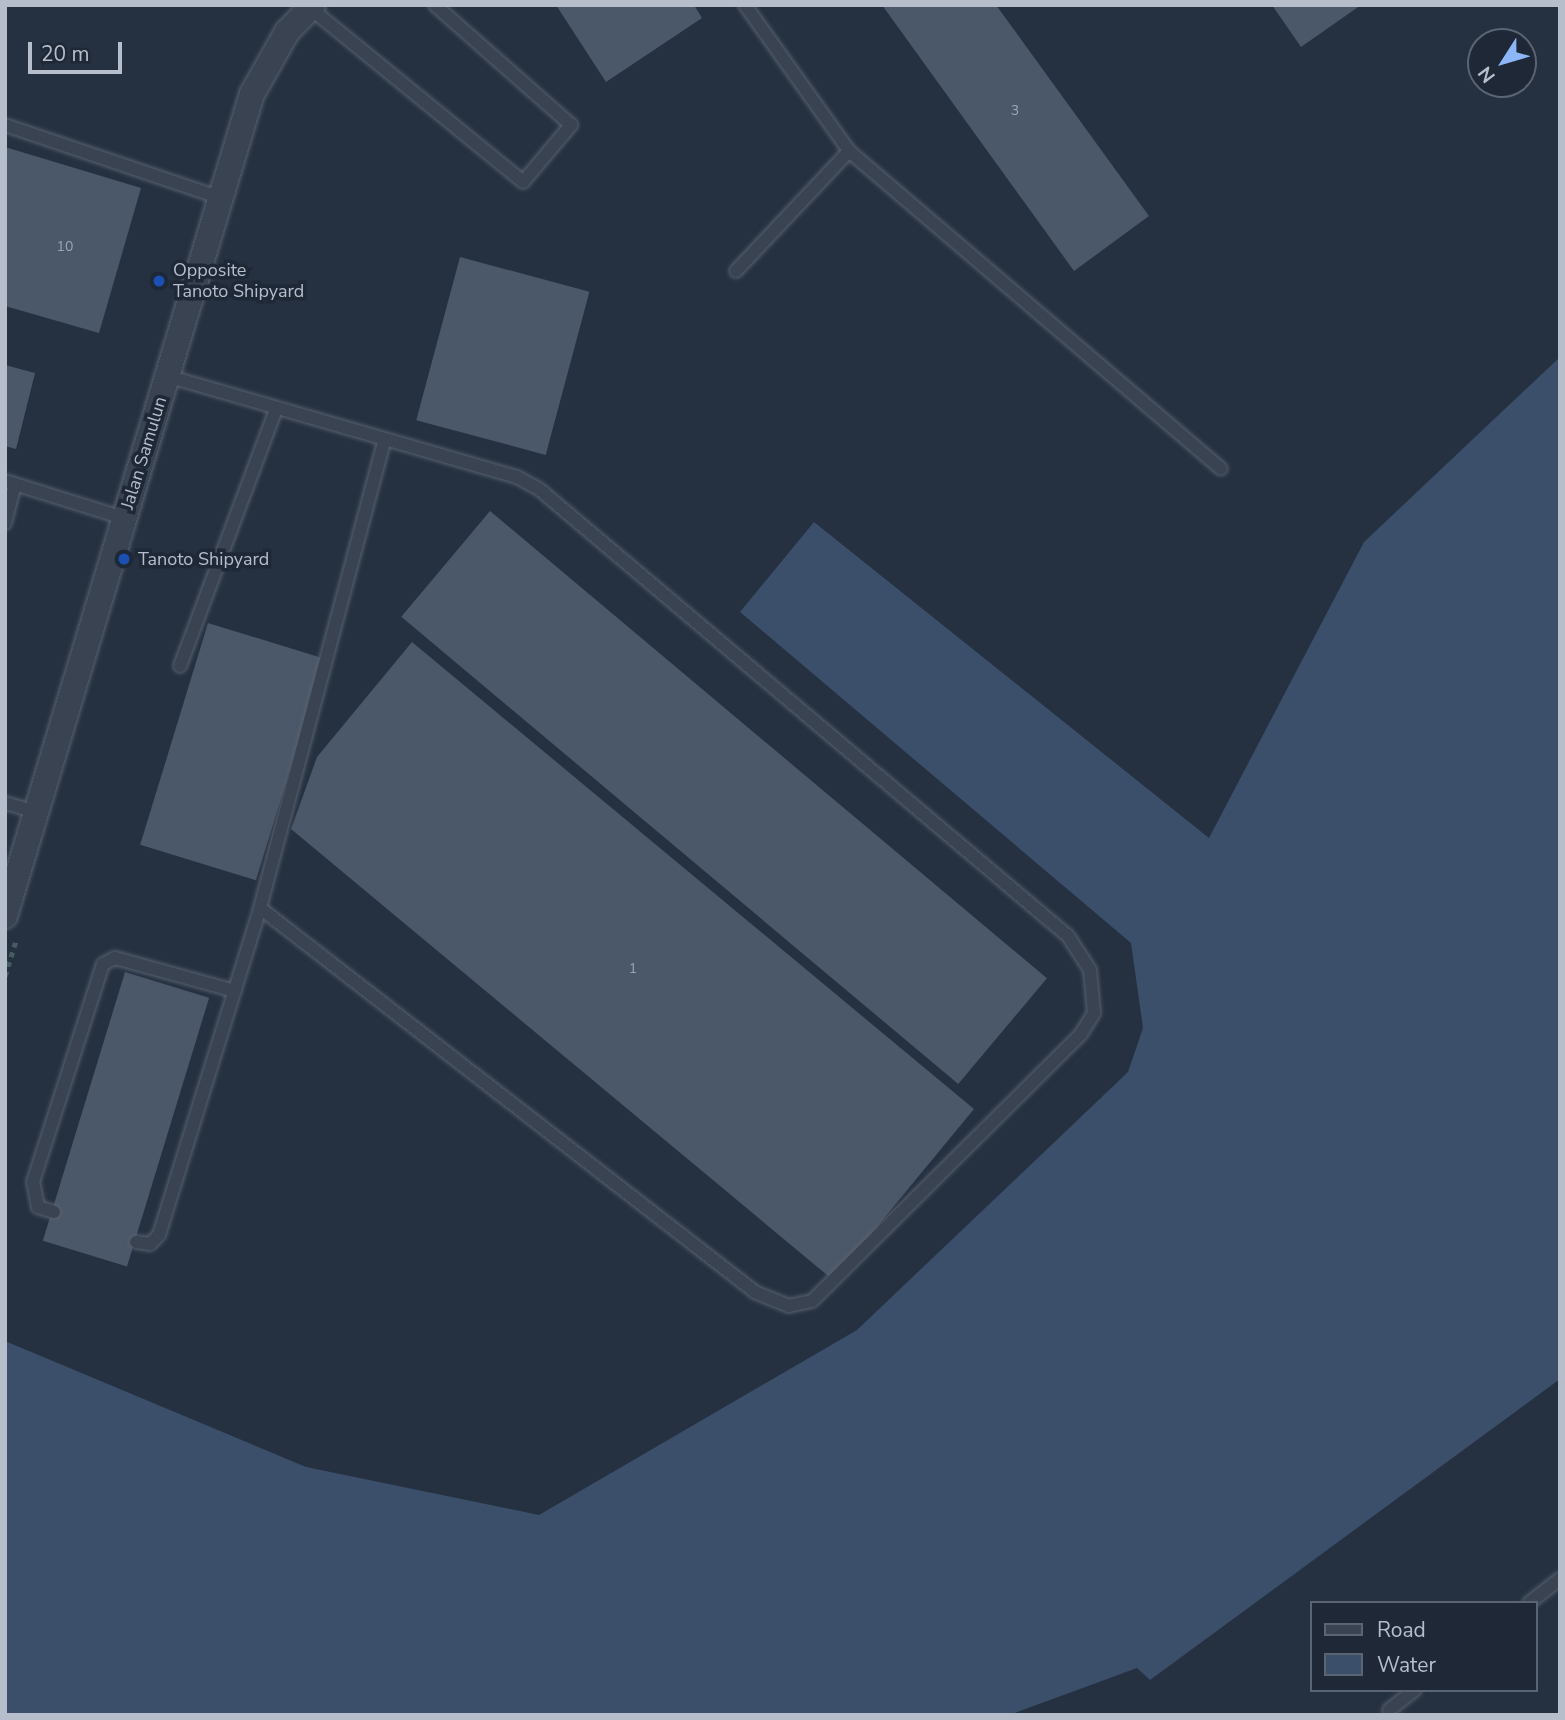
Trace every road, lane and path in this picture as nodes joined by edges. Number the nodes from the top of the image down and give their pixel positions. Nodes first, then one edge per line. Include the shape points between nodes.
1 (435, 5) edge
2 (745, 5) edge
3 (311, 7) edge
4 (5, 125) edge
5 (849, 151) junction
6 (220, 198) junction
7 (736, 271) dead end
8 (167, 376) junction
9 (276, 409) junction
10 (384, 443) junction
11 (1221, 469) dead end
12 (10, 482) edge
13 (124, 519) junction
14 (5, 523) edge
15 (180, 666) dead end
16 (5, 803) edge
17 (36, 812) junction
18 (260, 908) junction
19 (5, 916) edge
20 (234, 991) junction
21 (54, 1212) dead end
22 (136, 1242) dead end
23 (1560, 1579) edge
24 (1532, 1601) edge
25 (1412, 1692) edge
26 (1389, 1710) dead end

1 - 3 lane via 571,125 523,182
2 - 5 lane
3 - 6 street, Jalan Samulun via 286,32 252,94
4 - 6 lane
5 - 7 lane
5 - 11 lane
6 - 8 street, Jalan Samulun
8 - 9 lane
8 - 13 street, Jalan Samulun
9 - 10 lane
9 - 15 lane
10 - 18 lane
10 - 18 lane via 517,477 539,489 1068,936 1090,970 1094,1013 1081,1034 812,1301 789,1306 755,1292
12 - 13 lane
12 - 14 lane
13 - 17 street, Jalan Samulun
16 - 17 lane
17 - 19 street, Jalan Samulun
18 - 20 lane
20 - 21 lane via 115,957 103,964 33,1182 38,1207
20 - 22 lane via 159,1236 150,1244
23 - 24 lane
25 - 26 lane

